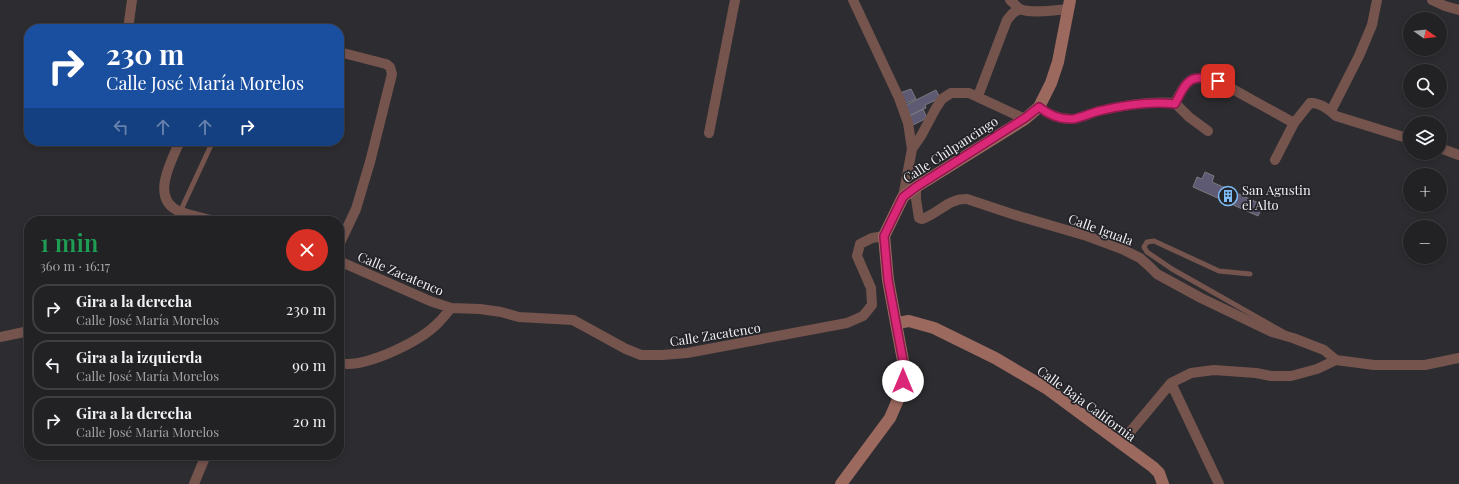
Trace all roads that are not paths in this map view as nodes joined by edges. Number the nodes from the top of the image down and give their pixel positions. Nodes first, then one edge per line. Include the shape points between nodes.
1 (132, 0) edge
2 (735, 0) edge
3 (853, 0) edge
4 (1010, 0) edge
5 (1377, 0) edge
6 (1432, 0) edge
7 (1069, 4) edge
8 (1020, 9) junction
9 (1459, 10) edge
10 (129, 24) edge
11 (344, 53) edge
12 (978, 96) junction
13 (1175, 104) junction
14 (1039, 107) junction
15 (1331, 111) junction
16 (1025, 118) junction
17 (1294, 123) junction
18 (1208, 131) dead end
19 (709, 133) dead end
20 (1403, 137) edge
21 (178, 146) edge
22 (211, 146) edge
23 (912, 148) junction
24 (1447, 151) edge
25 (1459, 155) edge
26 (1275, 160) dead end
27 (916, 187) junction
28 (903, 197) junction
29 (180, 212) junction
30 (196, 216) edge
31 (344, 234) edge
32 (884, 236) junction
33 (344, 263) edge
34 (1250, 274) dead end
35 (451, 308) junction
36 (897, 323) junction
37 (24, 332) edge
38 (0, 337) edge
39 (1293, 338) junction
40 (1459, 358) edge
41 (1336, 360) junction
42 (344, 363) edge
43 (1171, 383) junction
44 (1120, 444) junction
45 (204, 460) edge
46 (194, 484) edge
47 (841, 484) edge
48 (1163, 484) edge
49 (1219, 484) edge

1 - 10 street
2 - 19 street
3 - 23 street, Calle Chilpancingo via 899,98 908,123
4 - 8 street
5 - 15 street via 1372,25 1362,50
6 - 9 street
7 - 8 street via 1046,11
7 - 14 street, Calle Chilpancingo via 1058,62
8 - 12 street via 1012,13 1007,20
11 - 31 street via 386,64 392,74 356,209
12 - 16 street
12 - 23 street via 960,92 950,93 942,99
13 - 14 street via 1162,102 1121,106 1074,119 1050,115
13 - 17 street via 1185,84 1190,80 1209,79 1222,83
13 - 18 street
14 - 16 street, Calle Chilpancingo
15 - 17 street via 1310,103
15 - 20 street via 1336,116
16 - 27 street, Calle Chilpancingo
17 - 26 street
21 - 29 street via 168,168 163,190 166,202
22 - 29 lane
23 - 28 street
24 - 25 street
27 - 28 street, Calle Chilpancingo
27 - 39 street, Calle Iguala via 919,218 928,217 959,198 975,200 1122,249 1140,258 1157,274 1201,298 1272,332
28 - 32 street, Calle Chilpancingo
29 - 30 street
32 - 35 street, Calle Zacatenco via 860,244 857,256 871,288 872,305 862,316 847,323 687,353 641,355 626,350 573,320 524,318 480,309
32 - 36 street via 888,280
33 - 35 street, Calle Zacatenco
34 - 39 lane via 1219,271 1154,241 1147,242 1144,247 1147,252 1172,269
35 - 42 street via 438,323 415,340 356,364
36 - 44 street, Calle Baja California via 917,322 934,328 995,358 1046,388
36 - 47 street via 904,366 900,395 890,418
37 - 38 street
39 - 41 street, Calle Iguala via 1324,350
40 - 41 street via 1425,365 1374,365
41 - 43 street via 1317,369 1291,376 1214,370 1191,373
43 - 44 street
43 - 49 street
44 - 48 street, Calle Baja California via 1156,470
45 - 46 street

